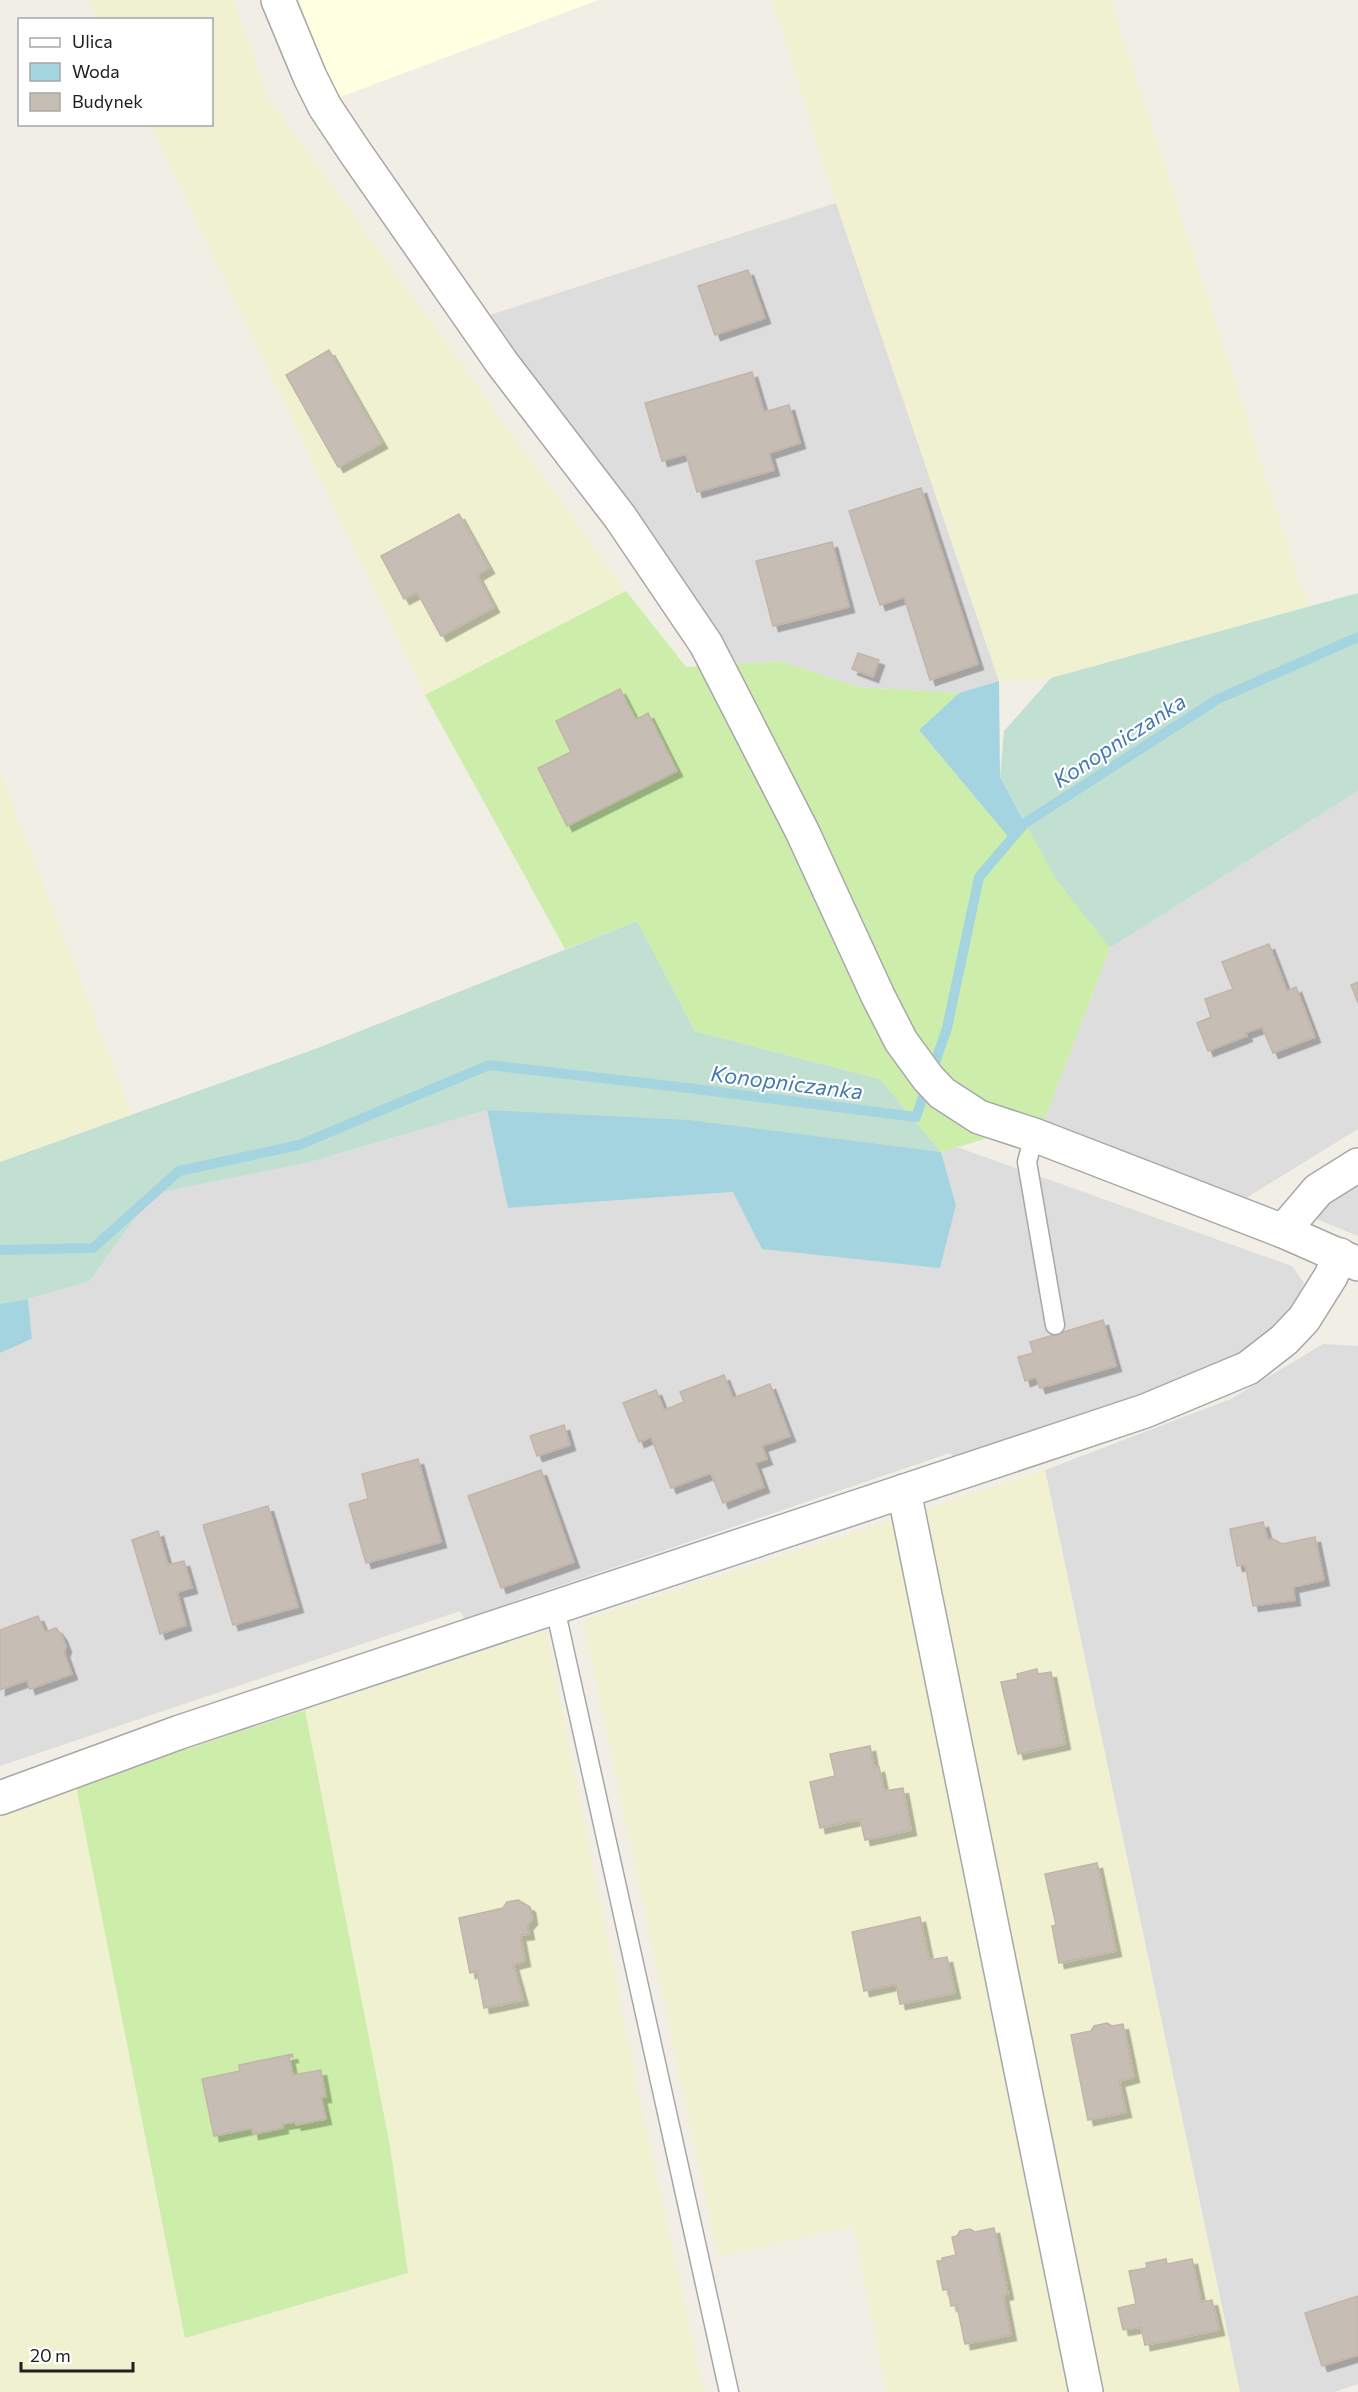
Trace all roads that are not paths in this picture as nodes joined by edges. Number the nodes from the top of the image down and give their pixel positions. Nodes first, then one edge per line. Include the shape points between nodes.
1 (278, 0) edge
2 (1034, 1135) junction
3 (1358, 1165) edge
4 (1283, 1231) junction
5 (1349, 1260) edge
6 (1054, 1325) dead end
7 (904, 1491) junction
8 (555, 1608) junction
9 (0, 1798) edge
10 (729, 2392) edge
11 (1086, 2392) edge

1 - 2 street via 325,107 355,153 502,363 620,517 706,644 802,831 878,996 916,1065 942,1093 979,1117
2 - 4 street
2 - 6 lane via 1027,1162
3 - 4 street via 1318,1190
4 - 5 street
5 - 7 street via 1331,1276 1304,1319 1248,1368 1145,1411
7 - 8 street
7 - 11 street
8 - 9 street via 180,1732
8 - 10 lane

